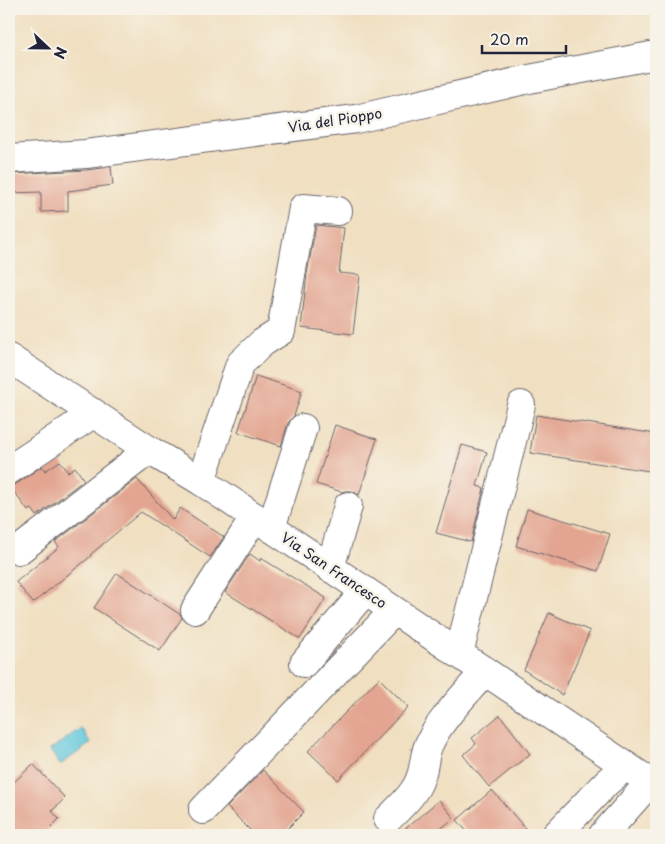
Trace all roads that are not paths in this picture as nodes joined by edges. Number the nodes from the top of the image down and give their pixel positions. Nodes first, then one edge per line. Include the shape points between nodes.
1 (656, 55) edge
2 (9, 159) edge
3 (338, 211) dead end
4 (9, 358) edge
5 (521, 405) dead end
6 (94, 413) junction
7 (303, 428) dead end
8 (149, 450) junction
9 (9, 470) edge
10 (201, 482) junction
11 (348, 506) dead end
12 (263, 522) junction
13 (19, 550) dead end
14 (330, 568) junction
15 (365, 591) junction
16 (195, 610) dead end
17 (394, 611) junction
18 (459, 654) junction
19 (304, 663) dead end
20 (484, 671) junction
21 (626, 766) junction
22 (653, 784) edge
23 (203, 810) dead end
24 (388, 819) dead end
25 (556, 835) edge
26 (603, 835) edge

1 - 2 main road, Via del Pioppo via 529,79 356,119 86,154
3 - 10 main road via 303,208 281,331 262,343 240,364
4 - 6 main road, Via San Francesco
5 - 18 main road
6 - 8 main road, Via San Francesco
6 - 9 main road
7 - 12 main road
8 - 10 main road, Via San Francesco
8 - 13 main road
10 - 12 main road, Via San Francesco
11 - 14 main road
12 - 14 main road, Via San Francesco
12 - 16 main road
14 - 15 main road, Via San Francesco
15 - 17 main road, Via San Francesco
15 - 19 main road
17 - 18 main road, Via San Francesco
17 - 23 main road
18 - 20 main road, Via San Francesco
20 - 21 main road, Via San Francesco
20 - 24 main road via 436,732 429,743 418,785
21 - 22 main road, Via San Francesco
21 - 25 main road
22 - 26 main road

